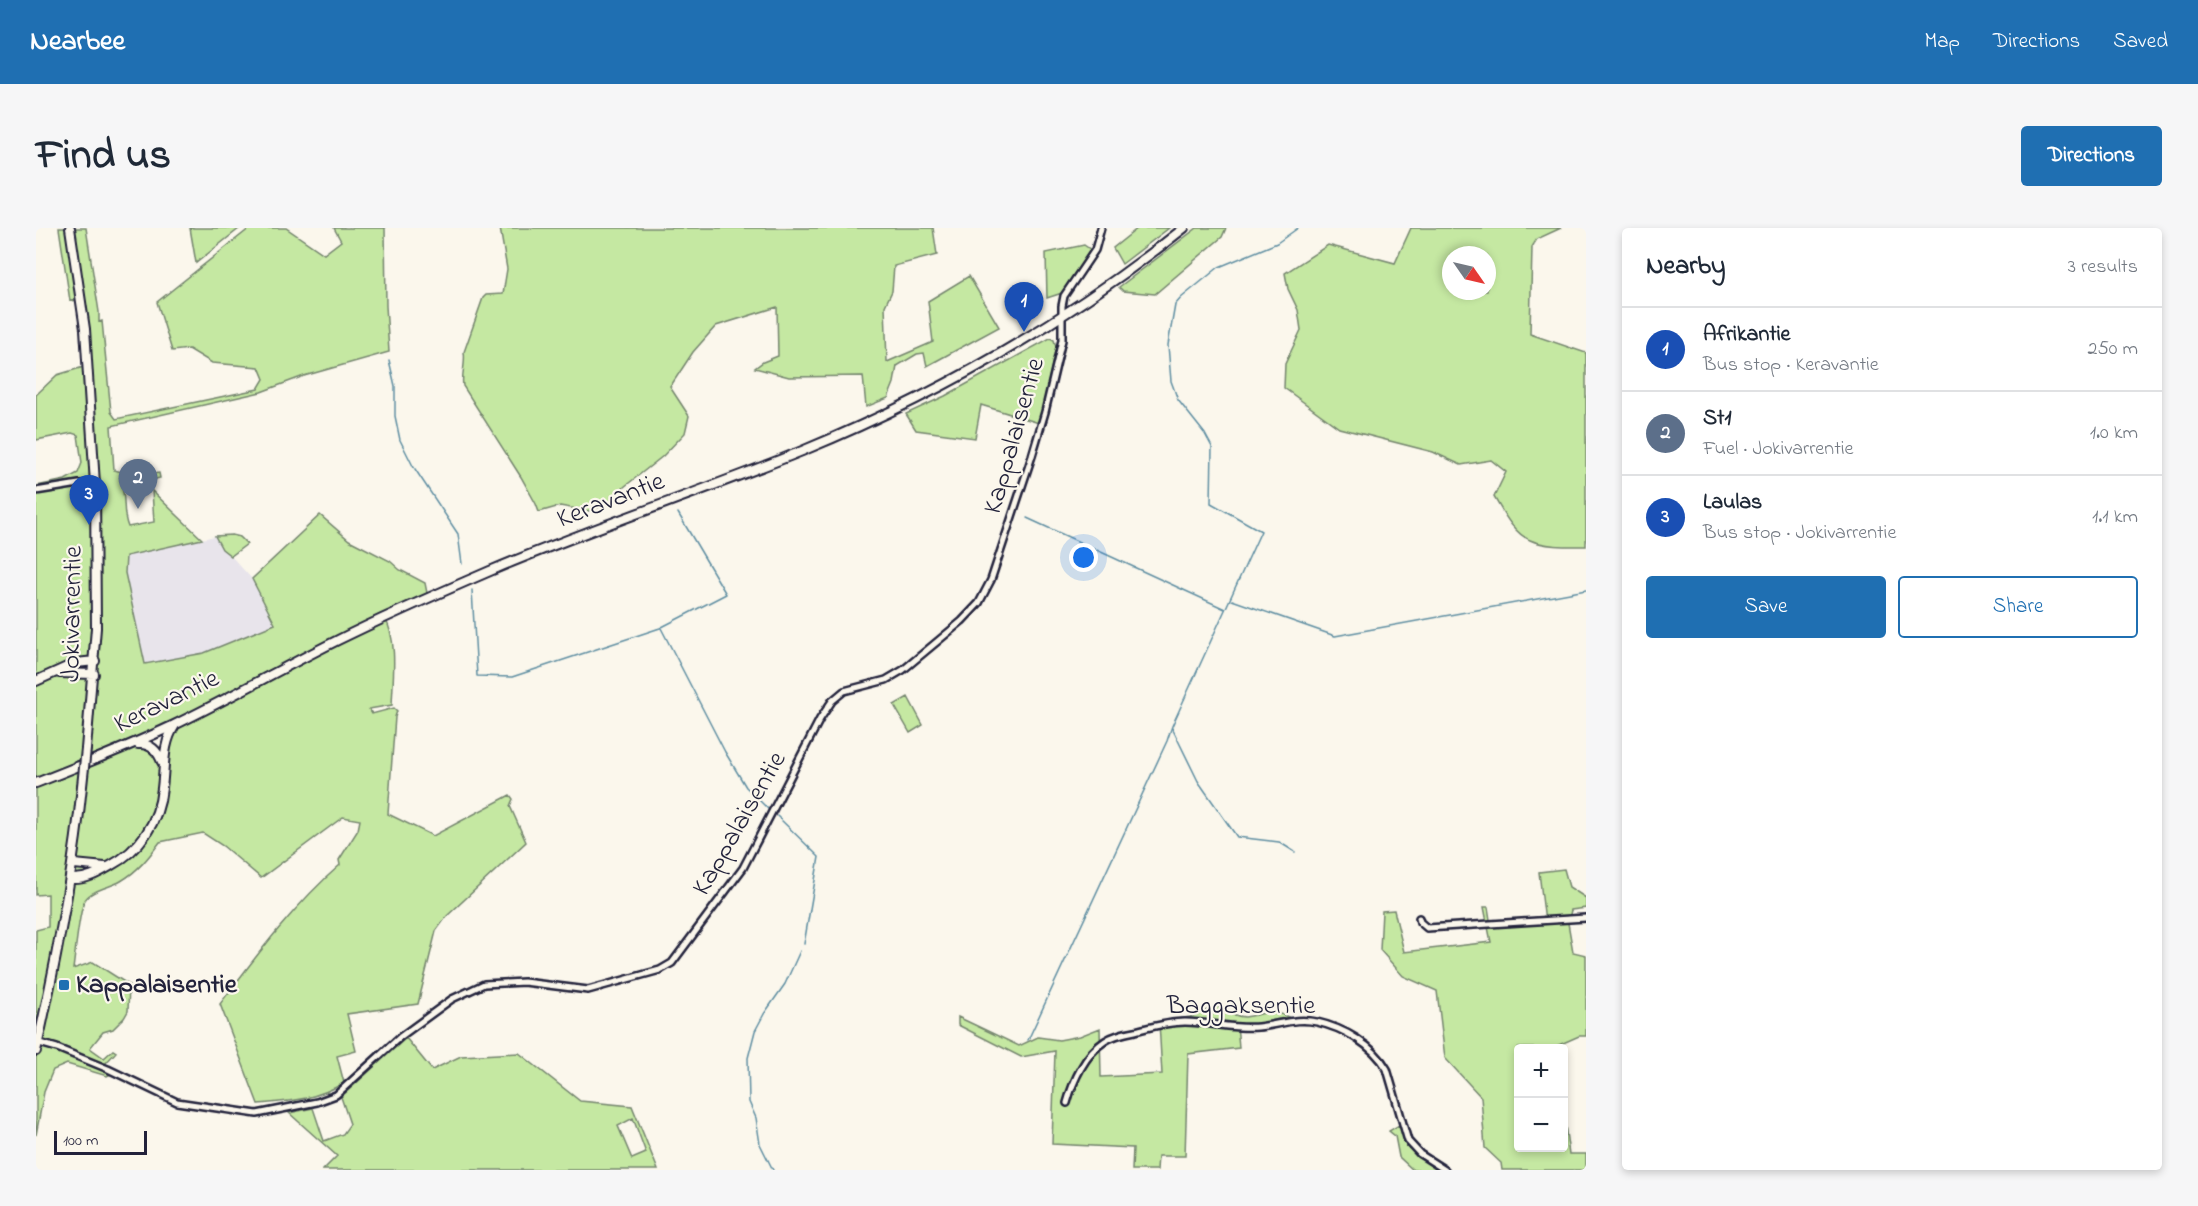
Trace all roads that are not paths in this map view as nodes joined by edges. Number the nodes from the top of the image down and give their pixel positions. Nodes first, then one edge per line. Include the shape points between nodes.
1 (70, 228) edge
2 (1101, 228) edge
3 (1184, 228) edge
4 (1062, 315) junction
5 (95, 484) junction
6 (36, 491) edge
7 (95, 661) junction
8 (56, 673) junction
9 (94, 674) junction
10 (36, 681) edge
11 (175, 725) junction
12 (133, 744) junction
13 (163, 766) junction
14 (36, 783) edge
15 (74, 864) junction
16 (110, 867) junction
17 (71, 879) junction
18 (1419, 918) dead end
19 (1586, 918) edge
20 (37, 1045) edge
21 (1067, 1102) dead end
22 (1445, 1170) edge

1 - 5 main road, Jokivarrentie via 85,329
2 - 4 street, Kappalaisentie via 1095,250 1064,296
3 - 4 main road, Keravantie
4 - 11 main road, Keravantie via 955,378 867,422 464,582 340,639
4 - 20 street, Kappalaisentie via 1062,340 1032,456 991,580 979,603 903,670 886,680 844,691 832,700 743,868 682,953 667,967 588,990 524,982 484,984 452,999 408,1031 336,1095 257,1114 177,1102 108,1068 57,1048
5 - 6 street
5 - 7 main road, Jokivarrentie
7 - 8 main road via 76,663
7 - 9 main road, Jokivarrentie
8 - 9 main road
8 - 10 main road
9 - 15 main road, Jokivarrentie, bridge
11 - 12 main road, Keravantie
11 - 13 main road via 168,736
12 - 13 main road via 152,748
12 - 14 main road, Keravantie
13 - 16 main road via 160,802 153,824 138,845
15 - 16 main road
15 - 17 main road, Jokivarrentie
16 - 17 main road via 84,879
17 - 20 main road, Jokivarrentie
18 - 19 street via 1427,928
21 - 22 street, Baggaksentie via 1072,1084 1098,1046 1116,1035 1184,1022 1256,1027 1306,1020 1343,1031 1383,1061 1408,1141

